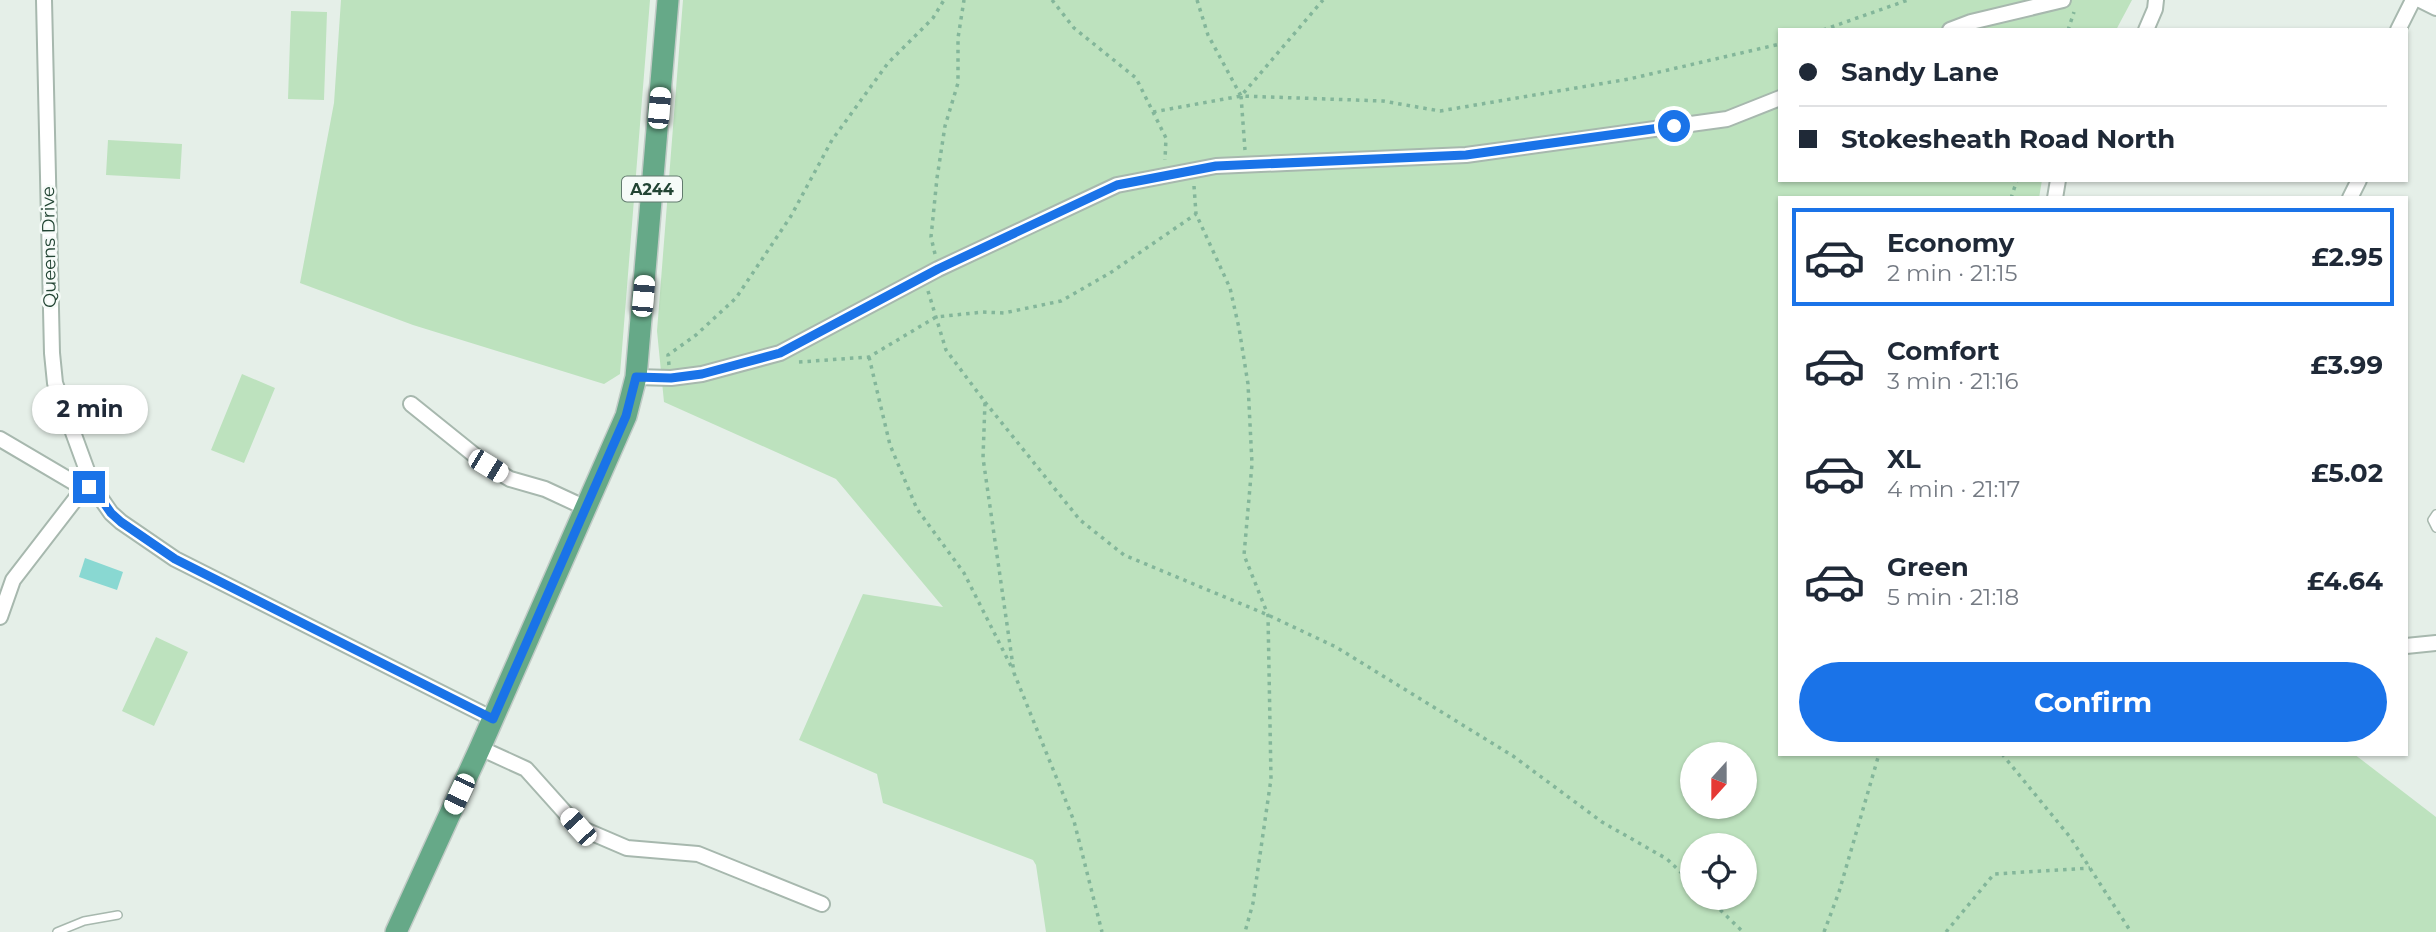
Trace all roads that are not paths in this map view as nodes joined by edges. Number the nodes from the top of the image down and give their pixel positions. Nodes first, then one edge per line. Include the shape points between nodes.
1 (44, 0) edge
2 (668, 0) edge
3 (2156, 0) edge
4 (2413, 0) edge
5 (2420, 0) edge
6 (2069, 5) edge
7 (2436, 8) edge
8 (1955, 28) edge
9 (2147, 28) edge
10 (2399, 28) edge
11 (1778, 99) edge
12 (636, 377) junction
13 (411, 404) dead end
14 (0, 439) edge
15 (88, 487) junction
16 (586, 508) junction
17 (2436, 514) edge
18 (2436, 528) edge
19 (0, 617) edge
20 (2436, 643) edge
21 (2408, 646) edge
22 (493, 719) junction
23 (480, 748) junction
24 (822, 904) dead end
25 (118, 915) dead end
26 (57, 932) edge
27 (396, 932) edge

1 - 15 street, Queens Drive via 52,353 55,383
2 - 12 main road, A244
3 - 9 street
4 - 10 street
5 - 7 street
6 - 8 street
11 - 12 street via 1727,119 1466,155 1216,166 1117,185 938,269 780,353 702,374
12 - 16 main road, A244 via 626,416
13 - 16 street via 488,466
14 - 15 street
15 - 19 street via 13,580
15 - 22 street via 121,522 175,559
16 - 22 main road, A244
17 - 18 lane via 2432,520
20 - 21 street
22 - 23 main road, A244
23 - 24 street via 526,769 578,827 627,848 698,853
23 - 27 main road, A244
25 - 26 lane

